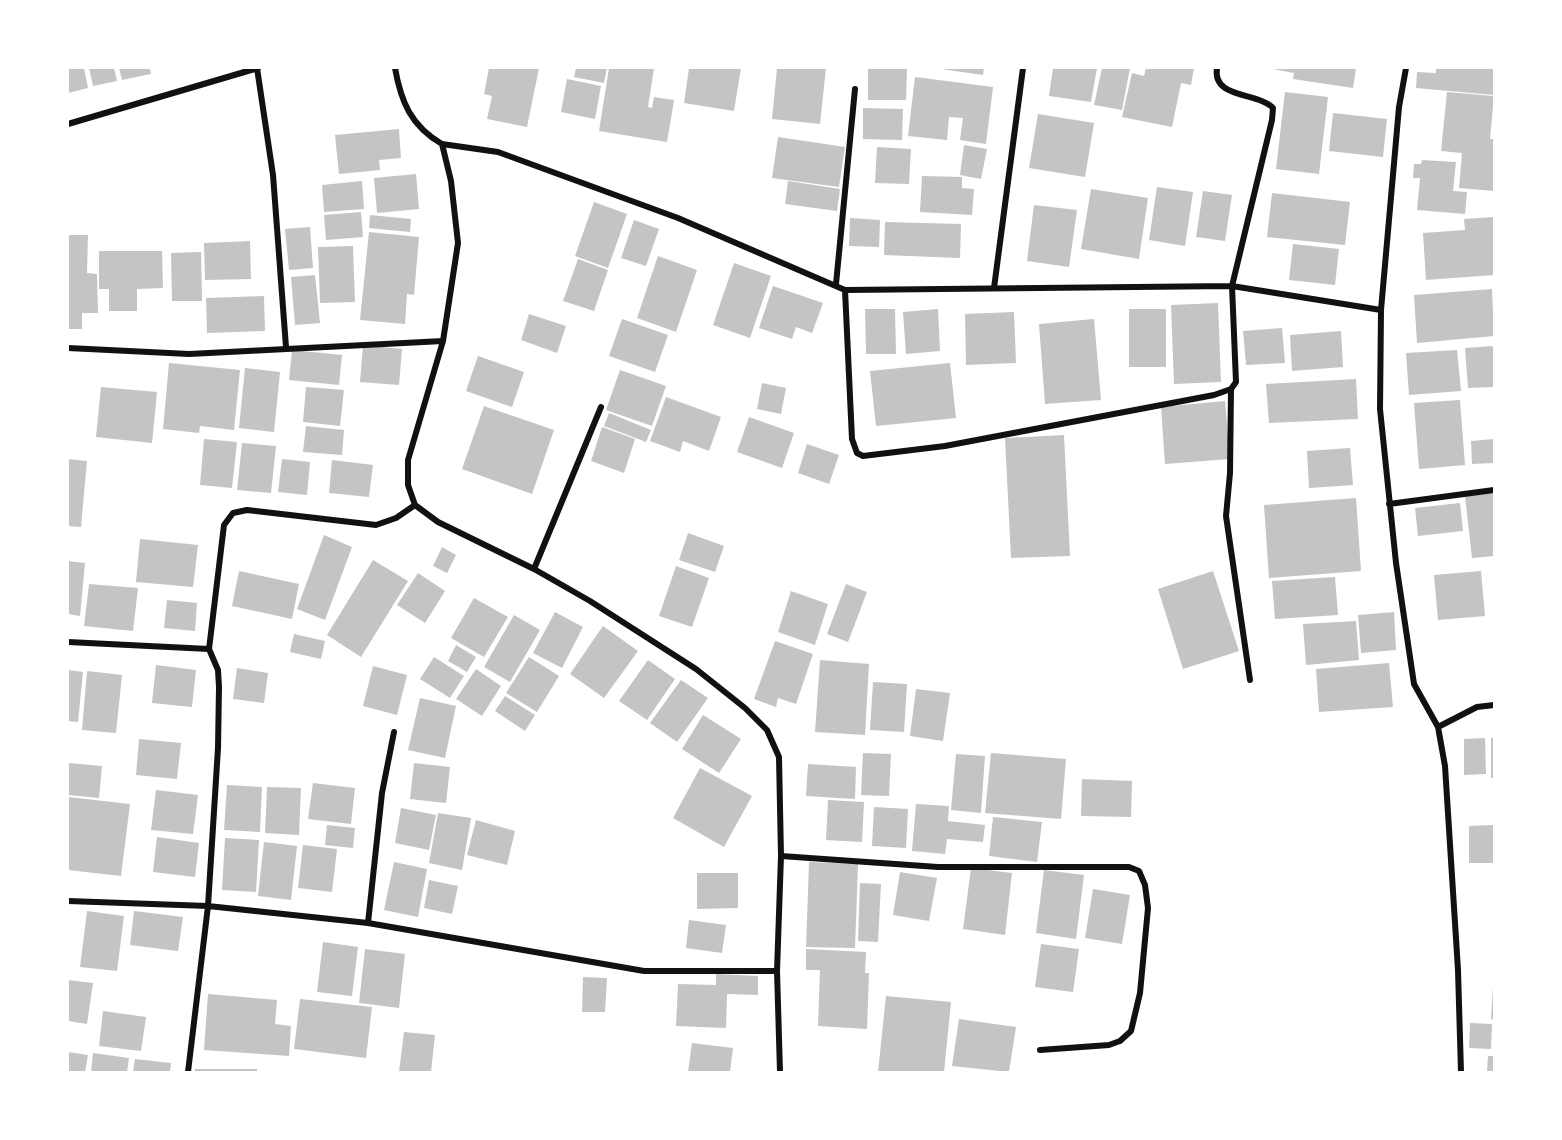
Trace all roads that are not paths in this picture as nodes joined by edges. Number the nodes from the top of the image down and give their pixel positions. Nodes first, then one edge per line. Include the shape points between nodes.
1 (258, 68) edge
2 (395, 68) edge
3 (1023, 68) edge
4 (1217, 68) edge
5 (1406, 68) edge
6 (855, 89) dead end
7 (68, 124) edge
8 (442, 144) junction
9 (836, 284) junction
10 (1232, 286) junction
11 (994, 288) junction
12 (846, 290) junction
13 (1381, 310) junction
14 (443, 340) junction
15 (286, 347) junction
16 (68, 348) edge
17 (1232, 390) junction
18 (601, 407) dead end
19 (1494, 490) edge
20 (1389, 504) junction
21 (415, 505) junction
22 (534, 569) junction
23 (68, 642) edge
24 (209, 649) junction
25 (1250, 680) dead end
26 (1494, 705) edge
27 (1438, 727) junction
28 (394, 732) dead end
29 (781, 856) junction
30 (68, 901) edge
31 (208, 906) junction
32 (368, 923) junction
33 (777, 971) junction
34 (1040, 1050) dead end
35 (188, 1072) edge
36 (780, 1072) edge
37 (1461, 1072) edge

1 - 7 street
1 - 15 street via 273,175
2 - 8 street via 406,110 423,133
3 - 11 street
4 - 10 street via 1220,84 1227,91 1265,100 1273,108
5 - 13 street
6 - 9 street
8 - 9 street via 498,152 678,218
8 - 14 street via 458,243
9 - 12 street
10 - 11 street
10 - 13 street
10 - 17 street via 1236,382
11 - 12 street
12 - 17 street via 852,439 857,453 863,456 945,446
13 - 20 street via 1380,409
14 - 15 street
14 - 21 street via 408,460 408,485
15 - 16 street via 189,354
17 - 25 street via 1226,516
18 - 22 street
19 - 20 street
20 - 27 street via 1414,684
21 - 22 street via 438,522
21 - 24 street via 376,525 247,510 233,513 224,525
22 - 29 street via 696,669 767,730 779,757
23 - 24 street
24 - 31 street via 218,670 219,748
26 - 27 street via 1477,707
27 - 37 street via 1445,766
28 - 32 street via 382,794
29 - 33 street
29 - 34 street via 938,867 1129,867 1139,871 1148,908 1140,993 1131,1031 1109,1045
30 - 31 street
31 - 32 street
31 - 35 street
32 - 33 street via 644,971
33 - 36 street

